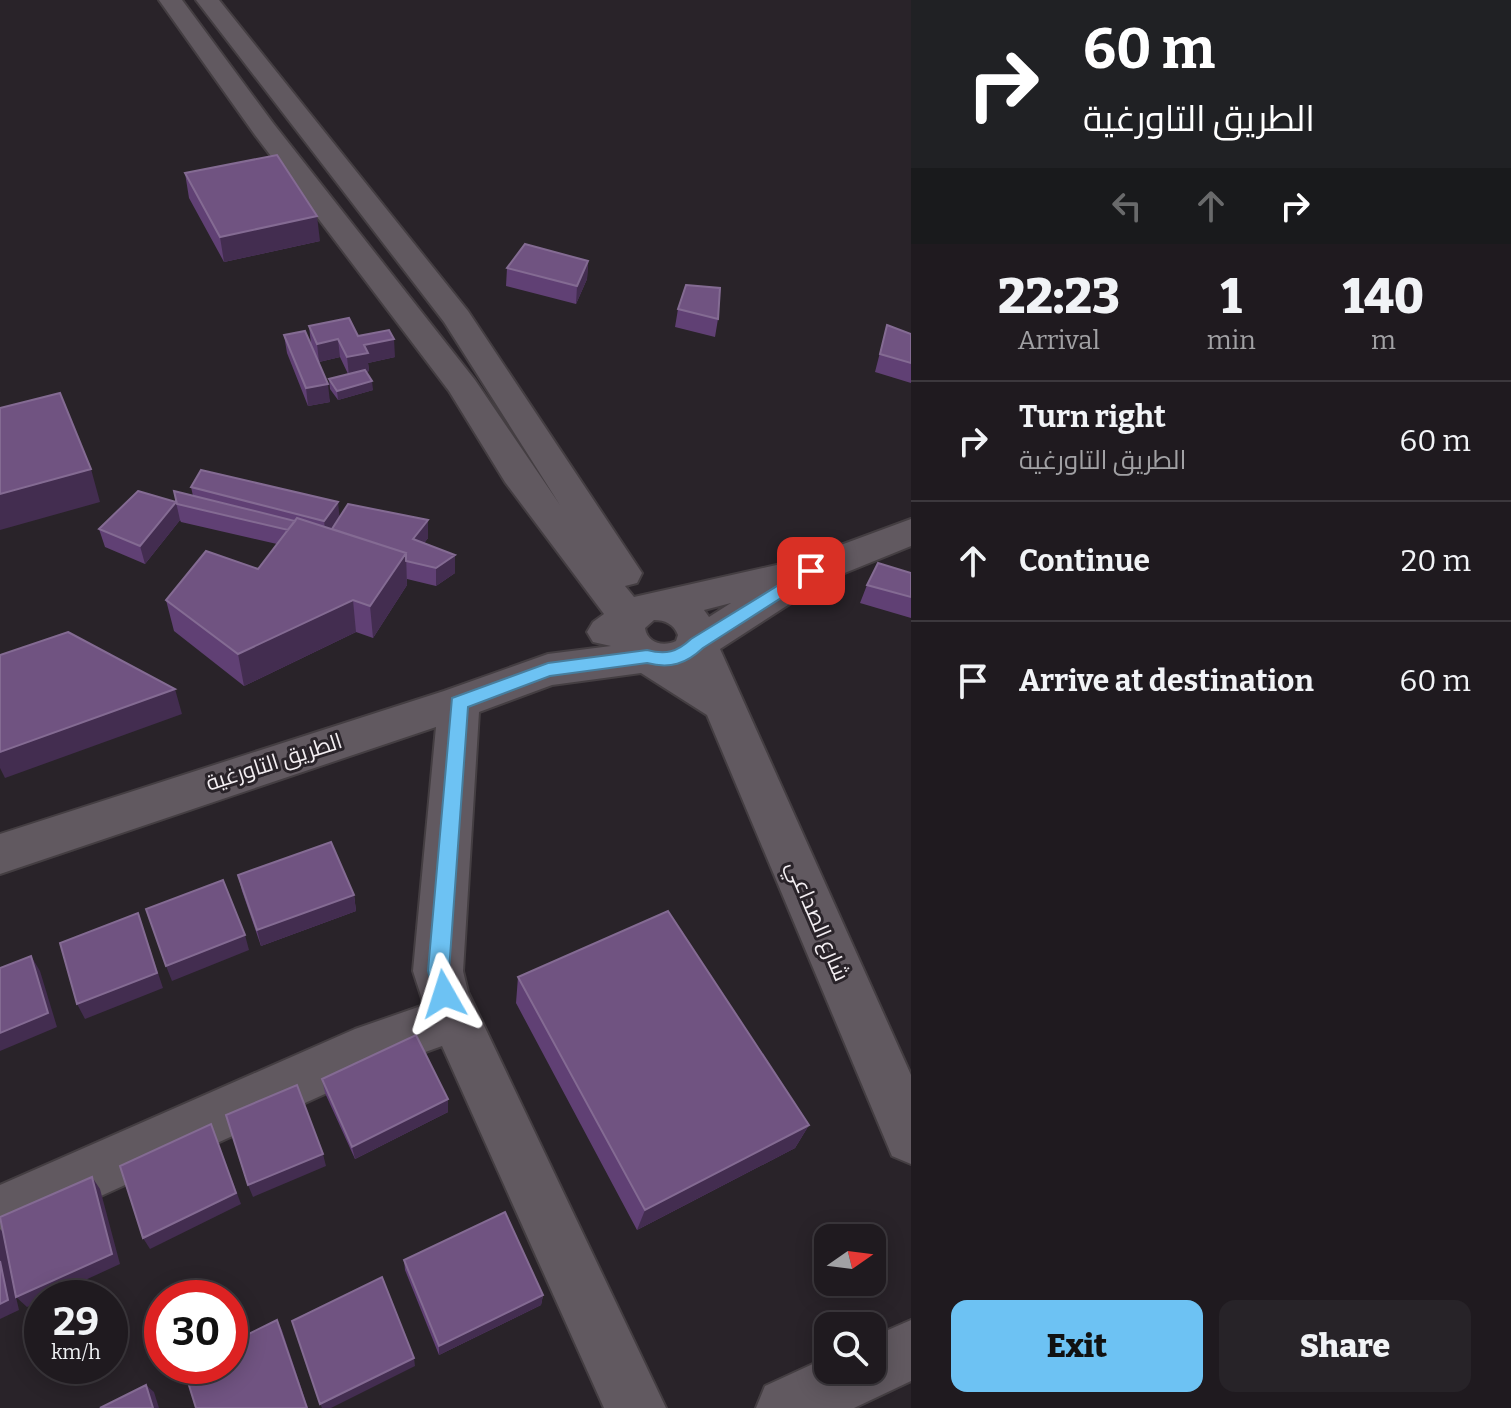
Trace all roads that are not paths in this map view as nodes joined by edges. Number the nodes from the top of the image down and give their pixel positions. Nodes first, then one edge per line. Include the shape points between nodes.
1 (170, 0) edge
2 (207, 0) edge
3 (303, 119) junction
4 (264, 129) junction
5 (911, 532) edge
6 (811, 571) junction
7 (644, 610) junction
8 (697, 644) junction
9 (647, 657) junction
10 (548, 670) junction
11 (459, 703) junction
12 (724, 705) junction
13 (0, 854) edge
14 (455, 1018) junction
15 (911, 1137) edge
16 (0, 1214) edge
17 (911, 1350) edge
18 (886, 1362) edge
19 (838, 1384) edge
20 (635, 1408) edge
21 (787, 1408) edge

1 - 4 street
2 - 3 street
3 - 4 street
3 - 7 street via 457,318
4 - 7 street via 463,387 518,474
5 - 6 street
6 - 7 street
6 - 8 street
7 - 8 street via 681,611 696,626
7 - 9 street via 625,635
7 - 10 street
8 - 9 street via 671,660
8 - 12 street, شارع الصداعي
9 - 10 street
9 - 12 street
10 - 11 street, الطريق التاورغية
11 - 13 street, الطريق التاورغية
11 - 14 street via 438,971
12 - 15 street, شارع الصداعي
14 - 16 street via 373,1046
14 - 20 street
17 - 18 street
19 - 21 street

